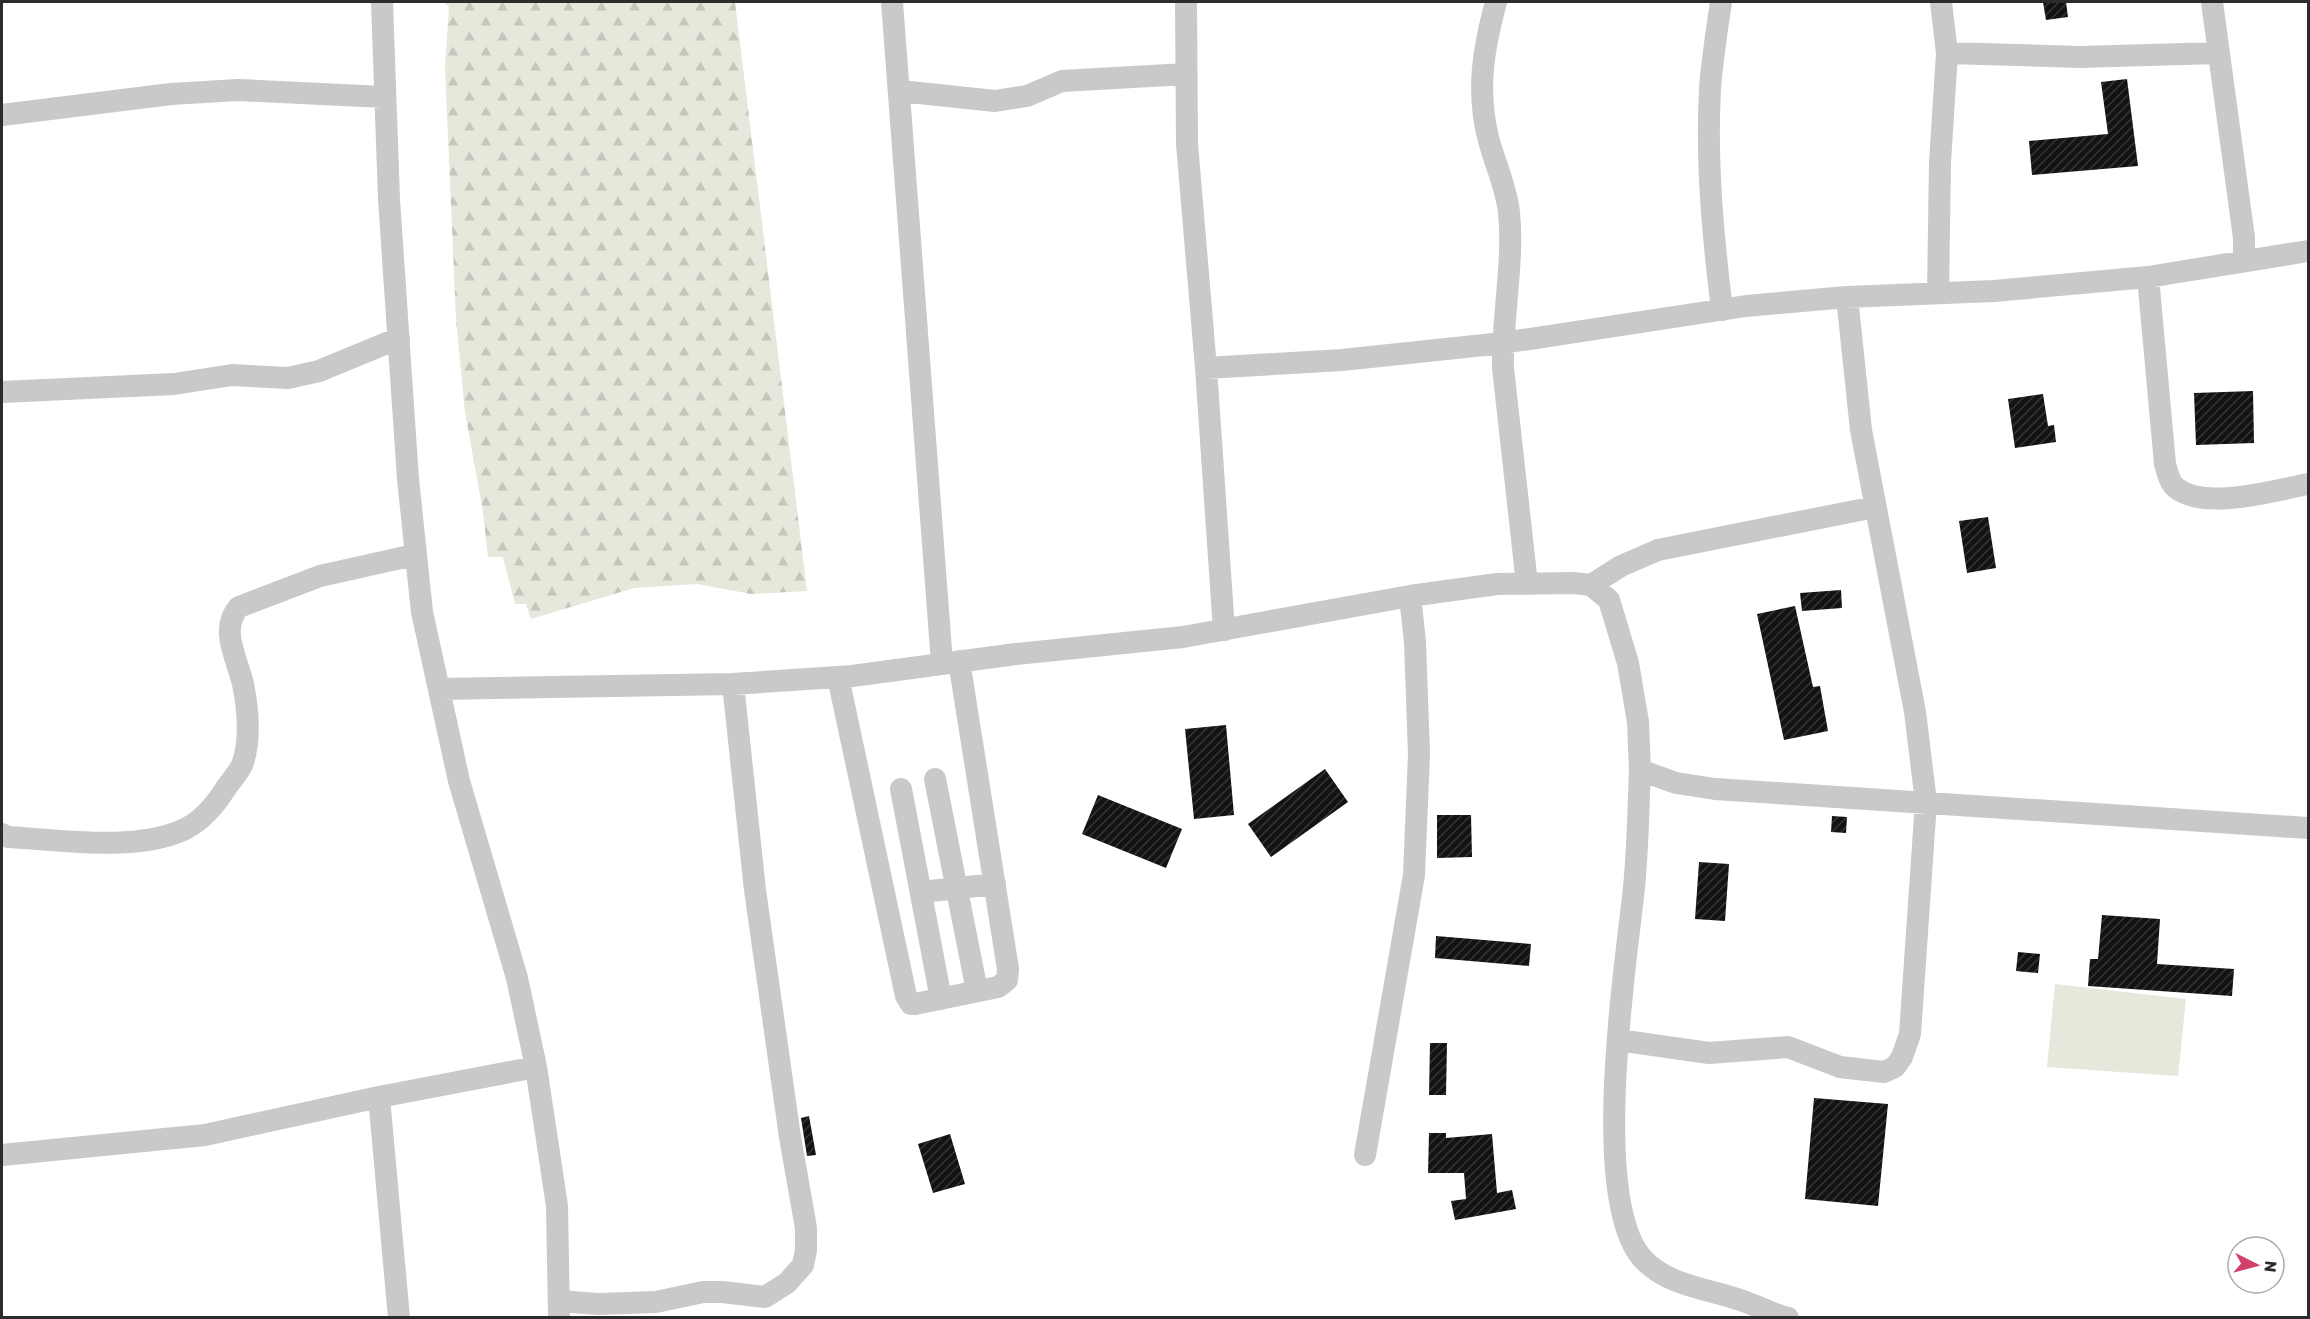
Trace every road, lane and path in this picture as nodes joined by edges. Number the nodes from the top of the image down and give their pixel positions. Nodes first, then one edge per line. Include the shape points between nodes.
1 (382, 2) edge
2 (892, 2) edge
3 (1186, 2) edge
4 (1496, 2) edge
5 (1721, 2) edge
6 (1941, 2) edge
7 (2212, 2) edge
8 (1947, 53) junction
9 (2218, 53) junction
10 (1186, 74) junction
11 (900, 91) junction
12 (384, 97) junction
13 (2, 116) edge
14 (2308, 251) edge
15 (2244, 260) junction
16 (2148, 278) junction
17 (1938, 293) junction
18 (1846, 297) junction
19 (1722, 310) junction
20 (399, 338) junction
21 (1503, 343) junction
22 (1206, 368) junction
23 (2, 392) edge
24 (2308, 484) edge
25 (1875, 507) junction
26 (414, 555) junction
27 (1527, 584) junction
28 (1591, 585) junction
29 (1410, 596) junction
30 (1224, 630) junction
31 (950, 662) junction
32 (838, 677) junction
33 (733, 684) junction
34 (439, 689) junction
35 (1640, 770) junction
36 (935, 780) dead end
37 (902, 789) dead end
38 (1926, 802) junction
39 (2308, 828) edge
40 (2, 834) edge
41 (995, 884) junction
42 (957, 889) junction
43 (921, 892) junction
44 (977, 991) junction
45 (941, 999) junction
46 (1618, 1040) junction
47 (536, 1067) junction
48 (379, 1097) junction
49 (2, 1155) edge
50 (1365, 1155) dead end
51 (559, 1309) edge
52 (399, 1317) edge
53 (1788, 1317) edge

1 - 12 street
2 - 11 street
3 - 10 street
4 - 21 street via 1484,48 1481,104 1505,185 1509,214
5 - 19 street via 1710,87 1709,160
6 - 8 street
7 - 9 street
8 - 9 street via 2080,57
8 - 17 street
9 - 15 street
10 - 11 street via 1062,81 1027,96 995,101
10 - 22 street via 1187,144
11 - 31 street
12 - 13 street via 238,90 171,94
12 - 20 street
14 - 15 street
15 - 16 street
16 - 17 street
16 - 24 street via 2165,464 2172,484 2191,495 2220,499
17 - 18 street
18 - 19 street
18 - 25 street via 1861,430
19 - 21 street
20 - 23 street via 319,371 288,378 232,375 174,384
20 - 26 street
21 - 22 street via 1342,360
21 - 27 street
22 - 30 street
25 - 28 street via 1658,550
25 - 38 street via 1915,712
26 - 34 street
26 - 40 street via 320,576 239,607 232,615 228,629 243,686 248,733 242,765 213,808 185,829 153,838 106,843
27 - 28 street
27 - 29 street via 1497,584
28 - 35 street via 1609,600 1628,663 1638,722
29 - 30 street
29 - 50 street via 1419,754 1414,875
30 - 31 street
31 - 32 street
31 - 41 street
32 - 33 street
32 - 45 street via 906,996 911,1004
33 - 34 street
33 - 51 street via 755,890 806,1228 802,1265 787,1283 765,1297 703,1292 656,1302
34 - 47 street via 459,781 517,978
35 - 38 street via 1676,783 1715,789
35 - 46 street via 1633,899
36 - 42 street
37 - 43 street
38 - 39 street
38 - 46 street via 1910,1034 1895,1067 1884,1072 1863,1071 1779,1047 1708,1053
41 - 42 street
41 - 44 street via 1007,980 998,987
42 - 43 street
42 - 44 street
43 - 45 street
44 - 45 street
46 - 53 street via 1618,1196 1630,1241 1644,1260 1671,1280
47 - 48 street
47 - 51 street via 557,1206
48 - 49 street via 205,1135
48 - 52 street

